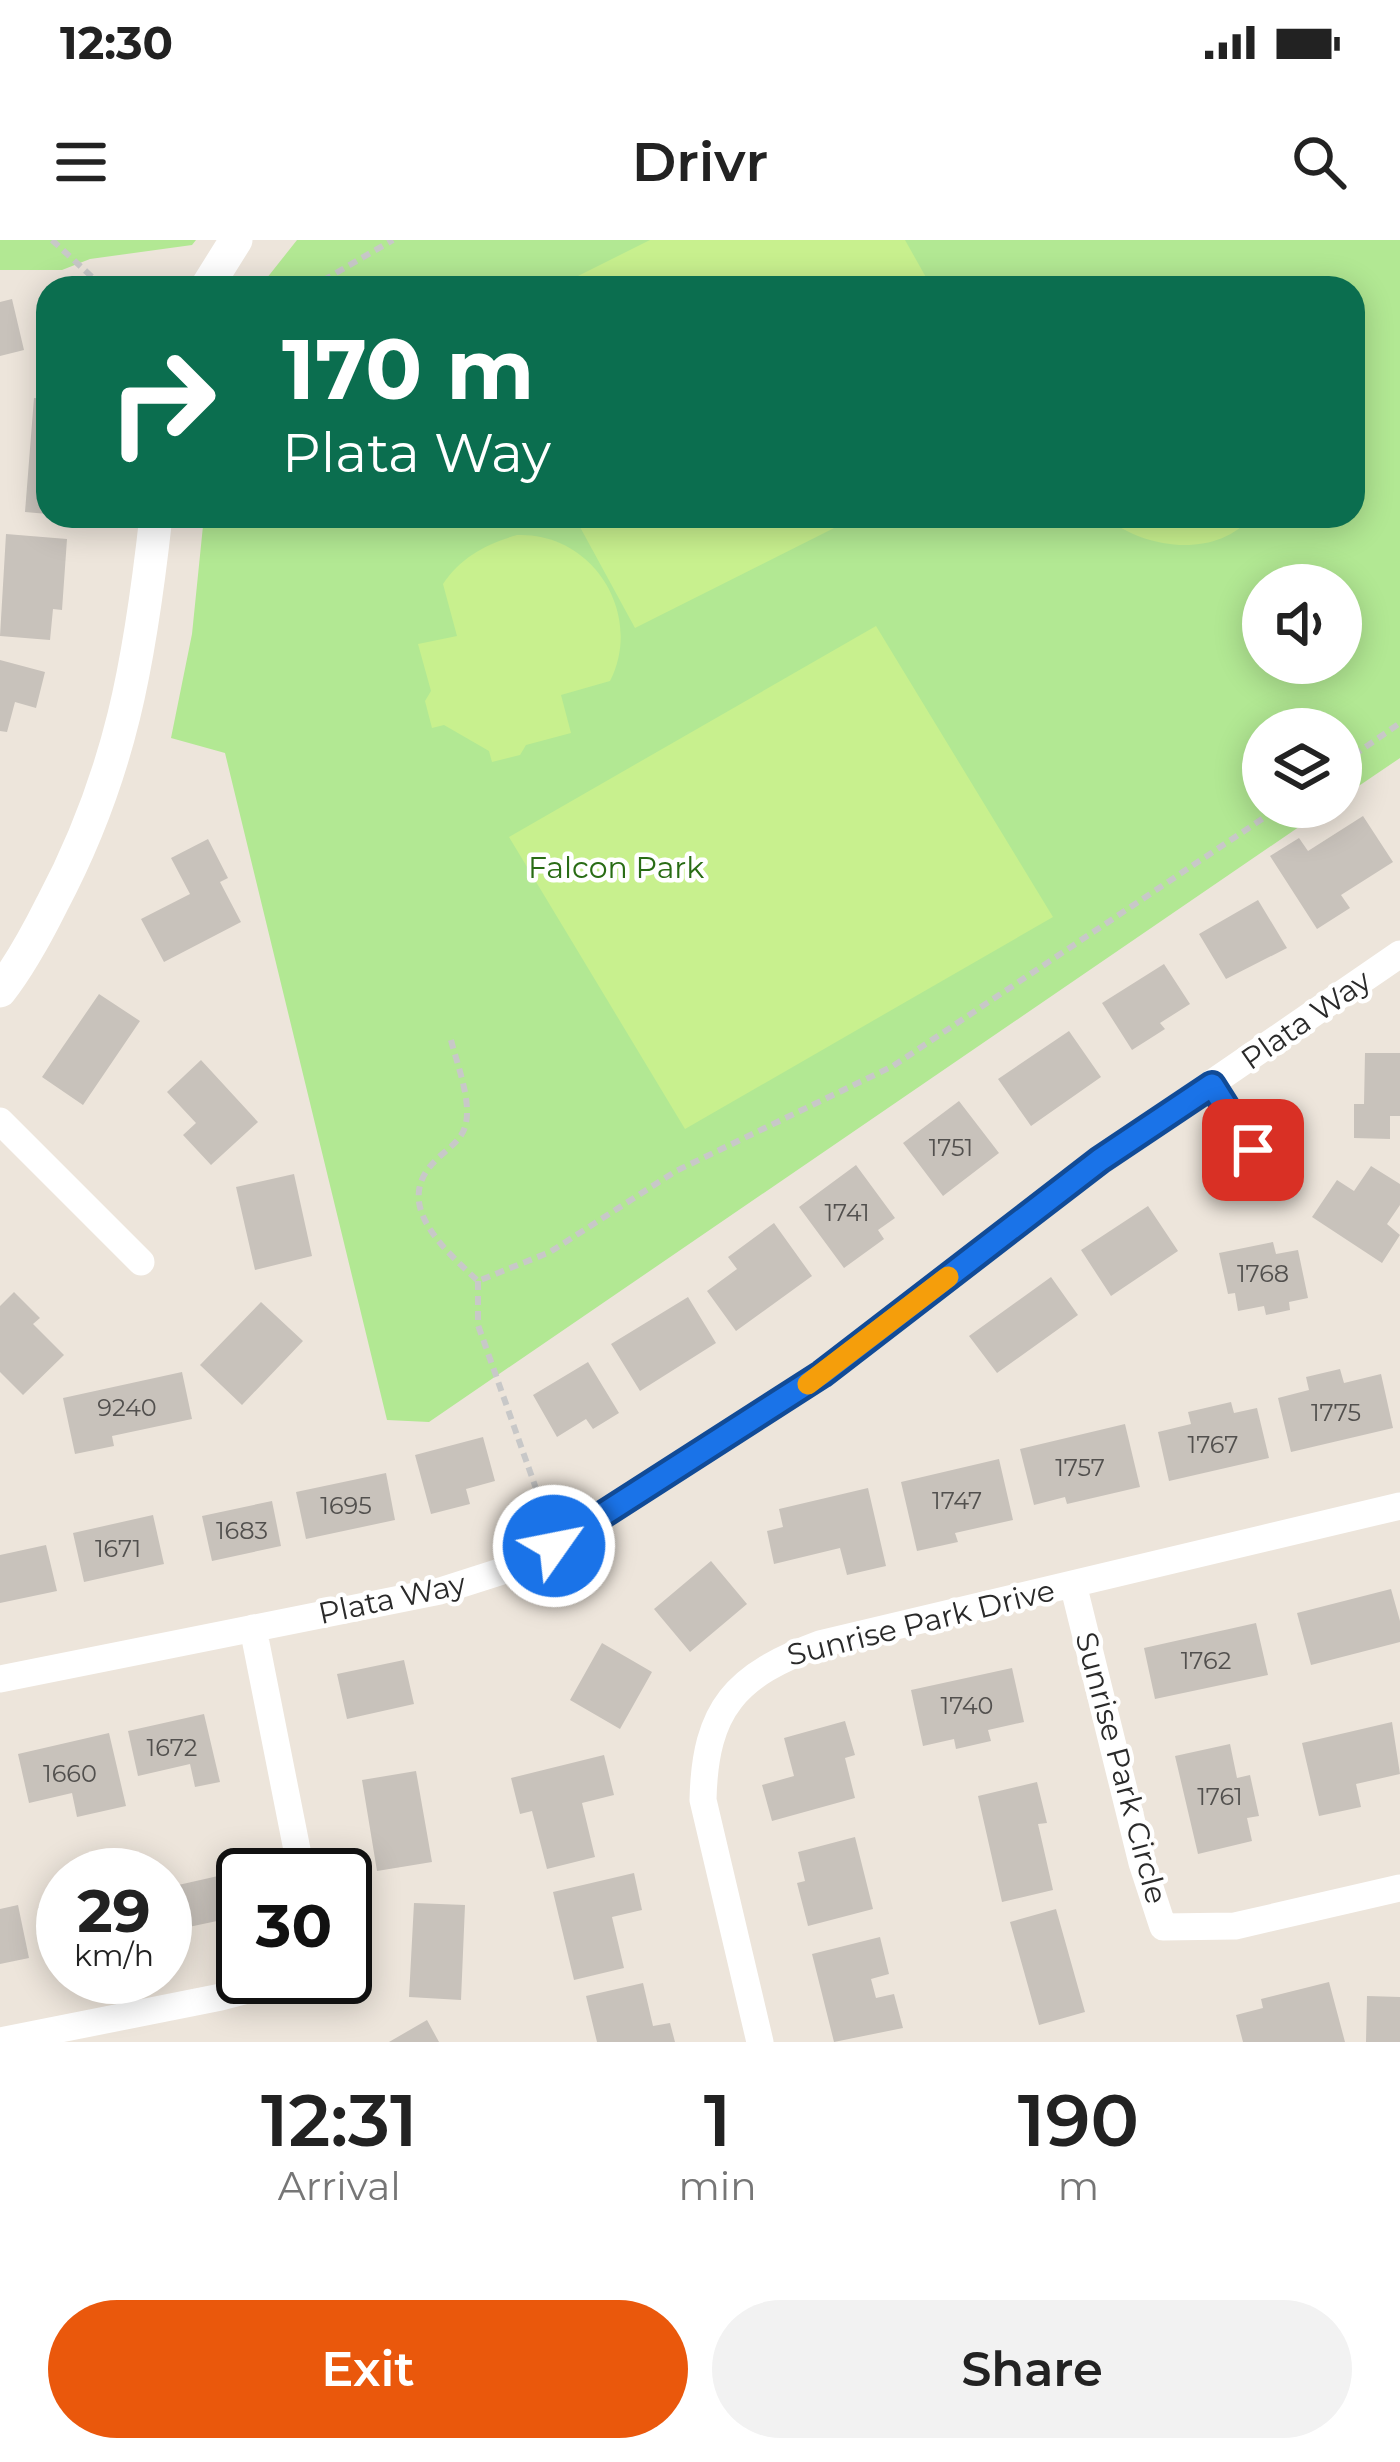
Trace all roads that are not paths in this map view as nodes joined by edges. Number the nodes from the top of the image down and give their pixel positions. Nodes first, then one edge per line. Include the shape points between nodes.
1 (236, 240) edge
2 (214, 276) edge
3 (155, 528) edge
4 (1400, 954) edge
5 (3, 981) edge
6 (1212, 1085) junction
7 (0, 1121) edge
8 (1253, 1150) dead end
9 (141, 1262) dead end
10 (1400, 1506) edge
11 (1073, 1584) junction
12 (253, 1628) junction
13 (0, 1678) edge
14 (297, 1848) edge
15 (1400, 1888) edge
16 (216, 1998) edge
17 (0, 2041) edge
18 (760, 2042) edge

1 - 2 street
3 - 5 street via 138,664 101,800
4 - 6 street, Plata Way
6 - 8 street, Plata Way
6 - 12 street, Plata Way via 1100,1160 822,1374 554,1546 440,1591
7 - 9 street
10 - 11 street, Sunrise Park Drive
11 - 15 street, Sunrise Park Circle via 1163,1927 1235,1926
11 - 18 street, Sunrise Park Drive via 820,1644 771,1662 739,1688 716,1722 703,1800
12 - 13 street, Plata Way
12 - 14 street
16 - 17 street

